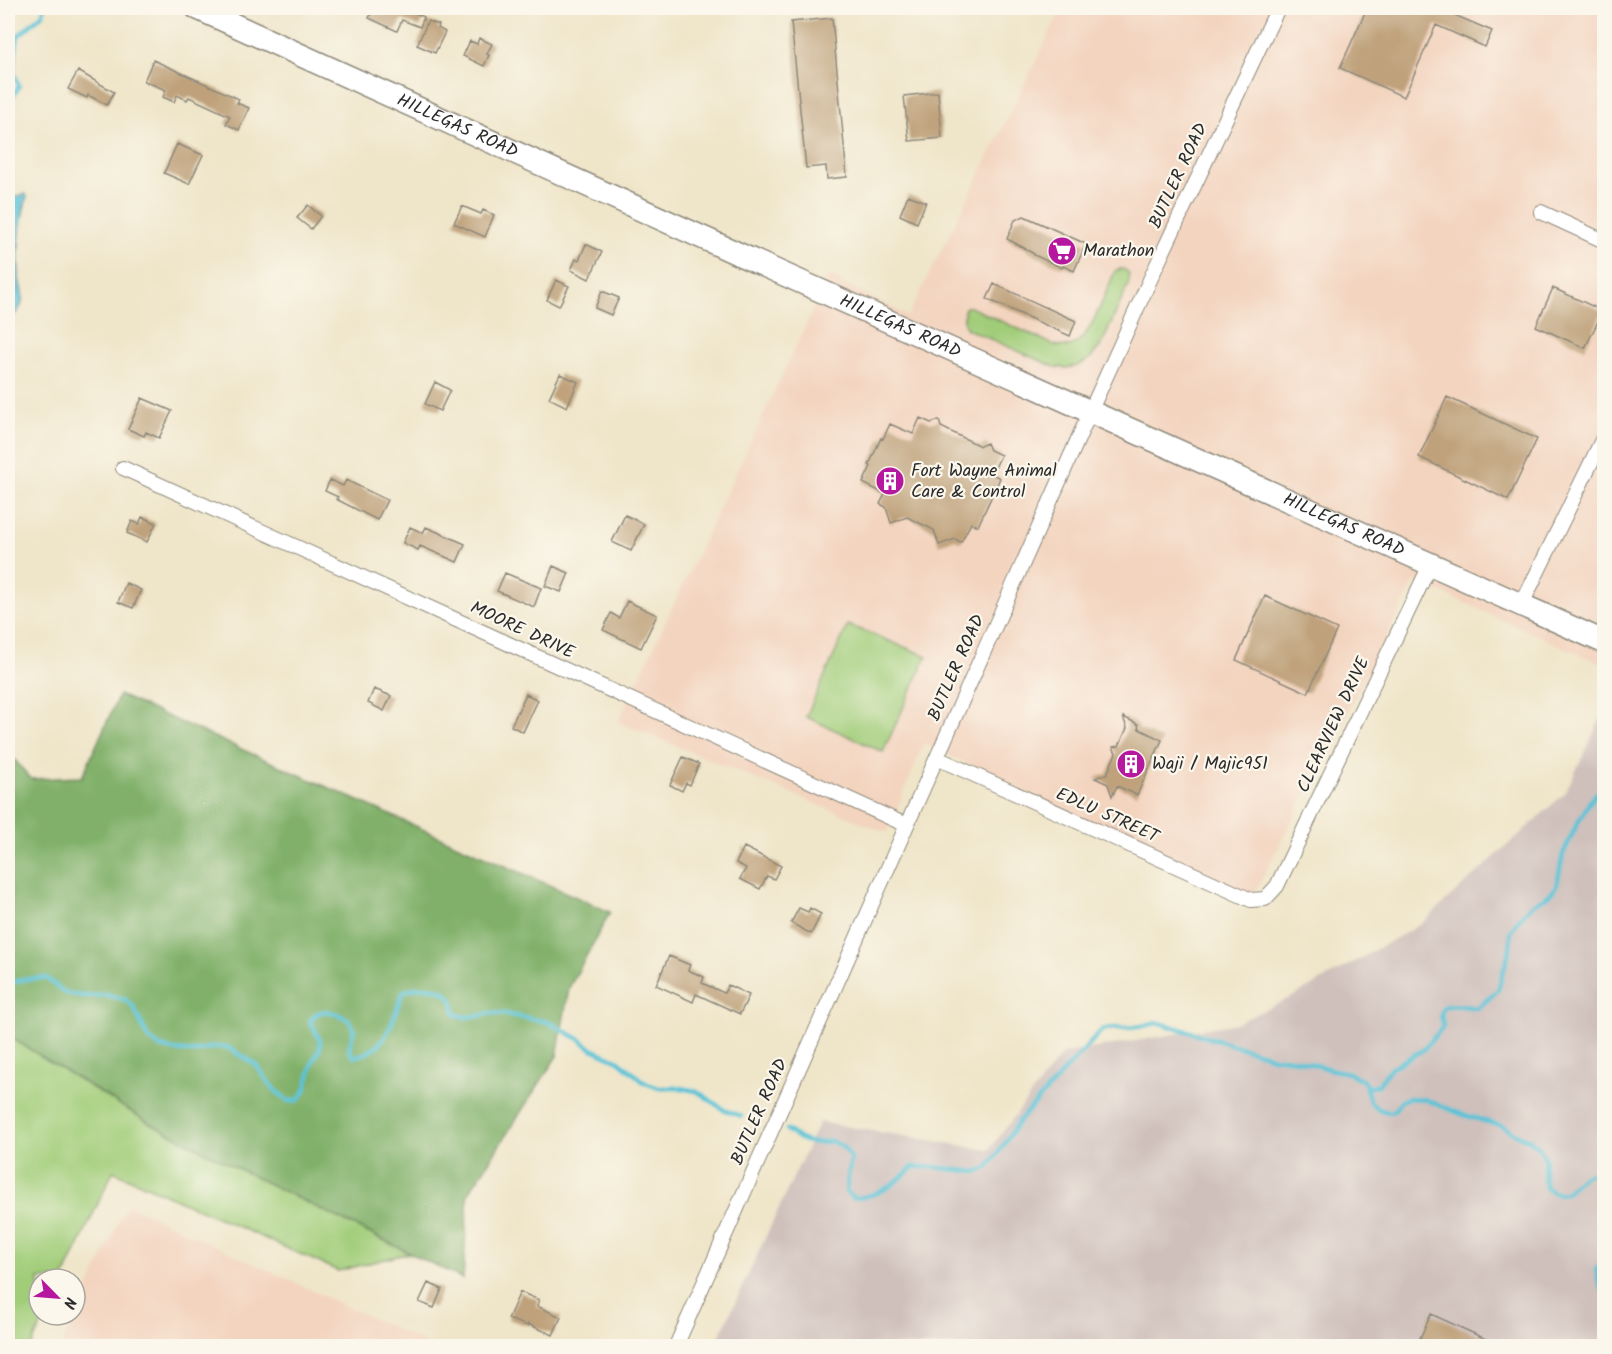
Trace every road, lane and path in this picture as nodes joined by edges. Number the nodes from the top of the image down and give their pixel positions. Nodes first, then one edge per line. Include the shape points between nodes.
1 (197, 8) edge
2 (1278, 8) edge
3 (1541, 212) dead end
4 (1605, 241) edge
5 (1090, 412) junction
6 (1605, 436) edge
7 (123, 468) dead end
8 (1431, 563) junction
9 (1522, 604) junction
10 (1605, 642) edge
11 (937, 758) junction
12 (906, 825) junction
13 (1265, 899) joint
14 (676, 1347) edge

1 - 5 main road, HILLEGAS ROAD
2 - 5 street, BUTLER ROAD
3 - 4 street
5 - 8 main road, HILLEGAS ROAD
5 - 11 street, BUTLER ROAD
6 - 9 street
7 - 12 street, MOORE DRIVE
8 - 9 main road, HILLEGAS ROAD
8 - 13 street, CLEARVIEW DRIVE via 1277,886
9 - 10 main road, HILLEGAS ROAD
11 - 12 street, BUTLER ROAD
11 - 13 street, EDLU STREET via 1251,900
12 - 14 street, BUTLER ROAD

